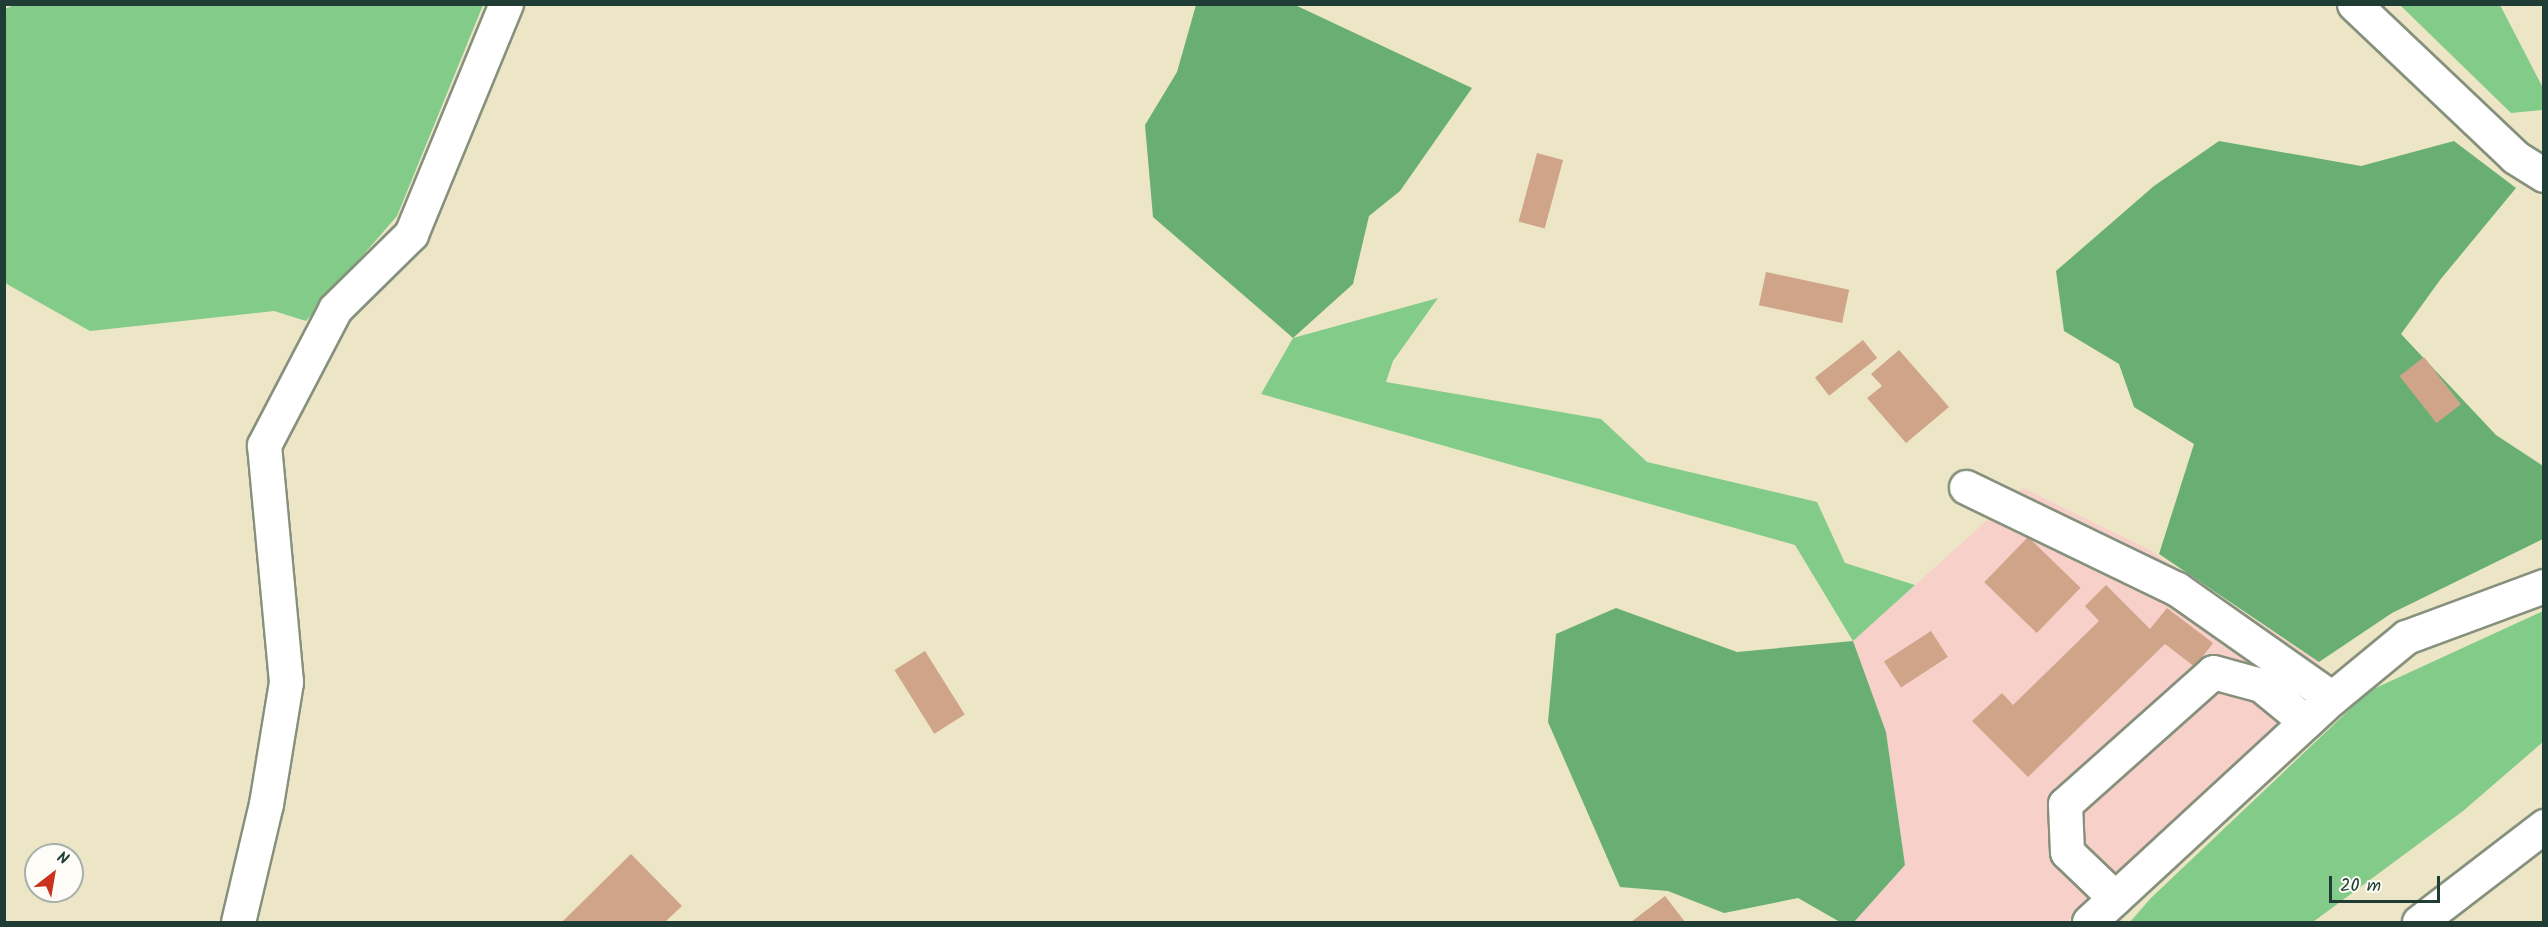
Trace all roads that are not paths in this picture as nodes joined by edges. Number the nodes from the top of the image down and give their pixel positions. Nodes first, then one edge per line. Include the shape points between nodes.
1 (506, 4) edge
2 (2354, 4) edge
3 (2544, 175) edge
4 (1966, 487) dead end
5 (2544, 586) edge
6 (2332, 698) junction
7 (2306, 722) junction
8 (2544, 826) edge
9 (2115, 898) junction
10 (238, 922) edge
11 (2089, 922) edge
12 (2419, 922) edge

1 - 10 street via 411,234 335,309 264,445 286,682 266,804
2 - 3 street via 2515,157
4 - 6 street via 2177,590
5 - 6 street via 2406,637
6 - 7 street
7 - 9 street
7 - 9 street via 2261,685 2213,672 2065,804 2067,852
8 - 12 street
9 - 11 street

